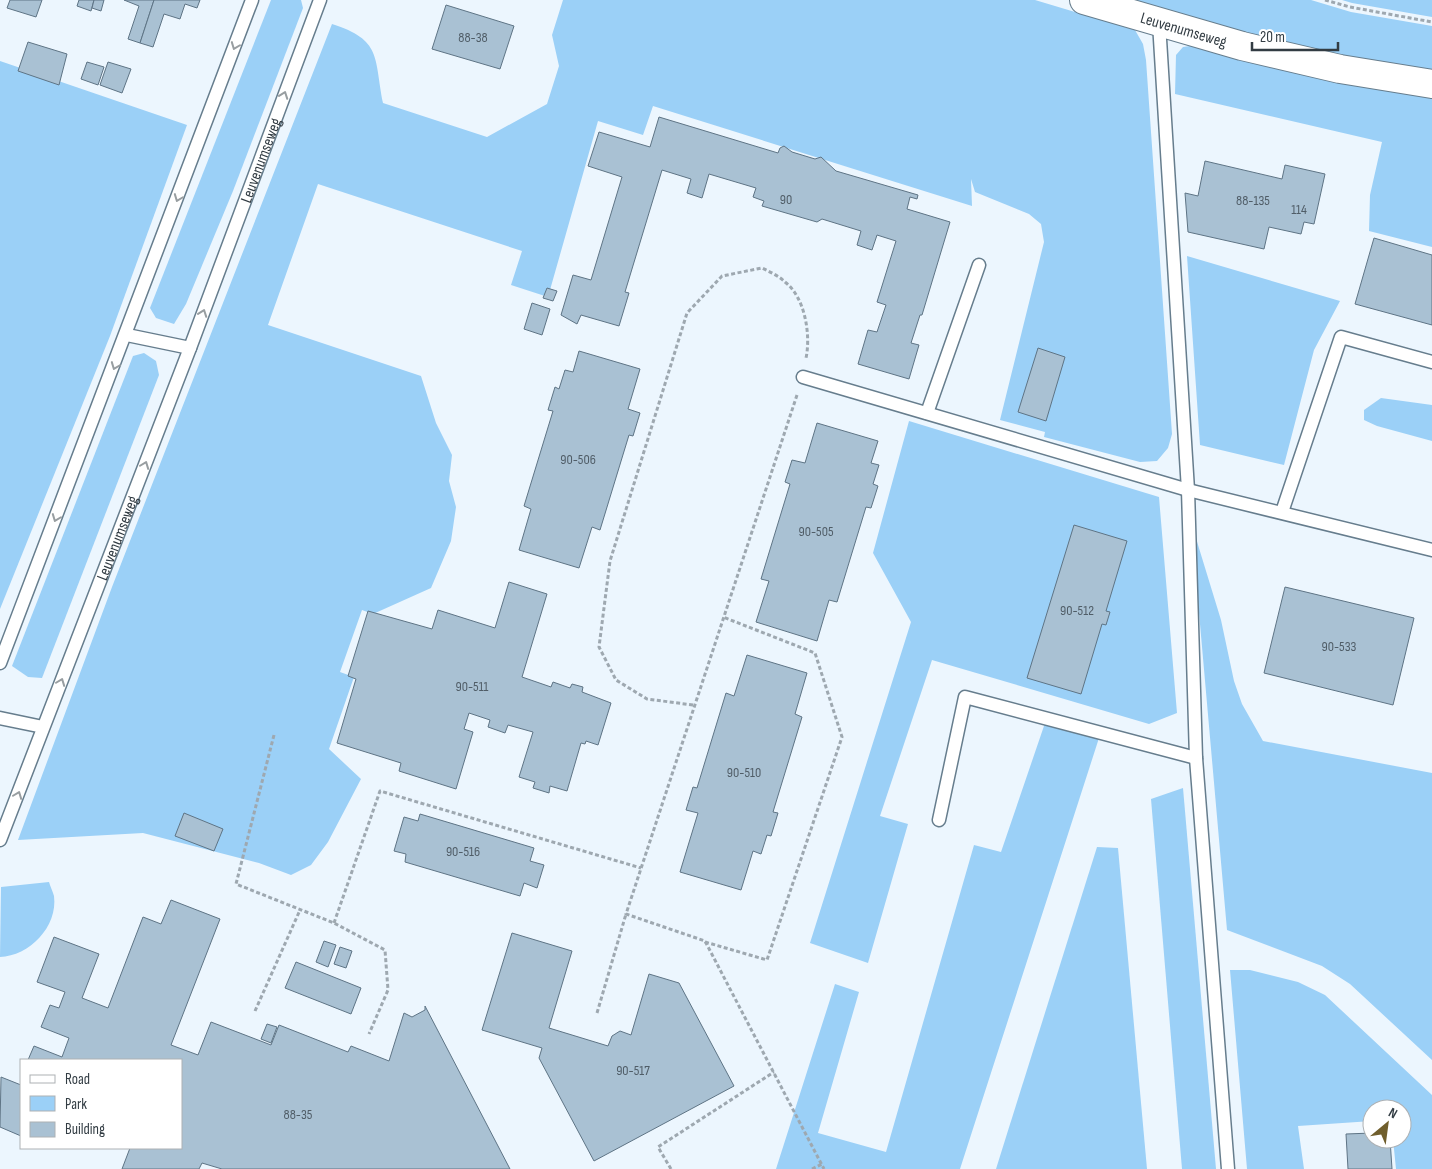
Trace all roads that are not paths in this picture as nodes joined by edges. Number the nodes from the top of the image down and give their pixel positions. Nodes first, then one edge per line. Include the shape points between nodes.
1 (252, 0) edge
2 (320, 0) edge
3 (1084, 0) edge
4 (1159, 22) junction
5 (1432, 84) edge
6 (979, 265) dead end
7 (126, 335) junction
8 (190, 348) junction
9 (1432, 362) edge
10 (803, 377) road end
11 (927, 413) junction
12 (1188, 490) junction
13 (1282, 512) junction
14 (1432, 550) edge
15 (0, 663) edge
16 (0, 718) edge
17 (44, 727) junction
18 (1196, 758) junction
19 (939, 820) dead end
20 (0, 840) edge
21 (1228, 1169) edge

1 -> 7 lane
8 -> 2 lane, Leuvenumseweg
3 - 4 main road, Leuvenumseweg
4 - 5 main road, Leuvenumseweg via 1331,67
4 - 12 lane
6 - 11 lane
7 - 8 lane
7 -> 15 lane
17 -> 8 lane, Leuvenumseweg
9 - 13 lane via 1341,337
10 - 11 lane
11 - 12 lane
12 - 13 lane
12 - 18 lane
13 - 14 lane
16 - 17 lane
20 -> 17 lane, Leuvenumseweg
18 - 19 lane via 966,697
18 - 21 lane

